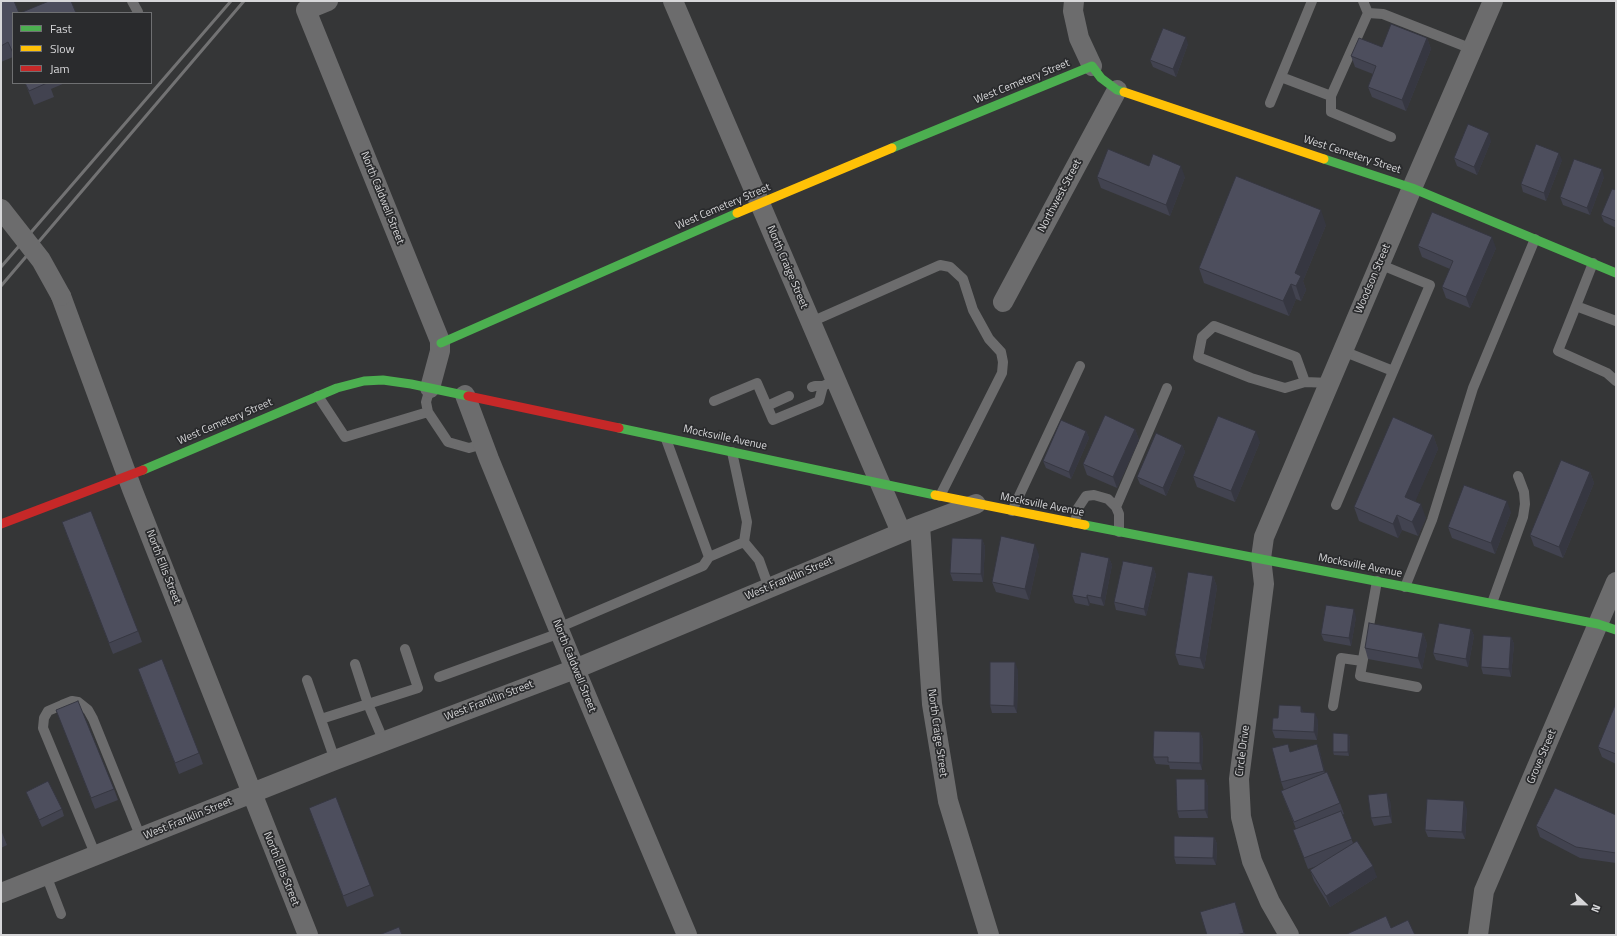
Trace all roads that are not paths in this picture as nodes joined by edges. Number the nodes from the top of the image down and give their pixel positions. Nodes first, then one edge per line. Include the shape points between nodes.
1 (132, 1) edge
2 (328, 1) edge
3 (673, 1) edge
4 (1312, 1) edge
5 (1363, 1) edge
6 (1493, 1) edge
7 (1072, 7) edge
8 (138, 12) edge
9 (1368, 13) junction
10 (1472, 49) junction
11 (1092, 66) junction
12 (1281, 77) junction
13 (1117, 90) junction
14 (1331, 96) junction
15 (1270, 103) dead end
16 (1391, 137) dead end
17 (1412, 188) junction
18 (760, 203) junction
19 (1, 209) edge
20 (1535, 239) junction
21 (1592, 263) junction
22 (1379, 264) junction
23 (1616, 273) edge
24 (1003, 302) dead end
25 (1576, 306) junction
26 (1616, 321) edge
27 (811, 322) junction
28 (441, 343) junction
29 (1343, 351) junction
30 (1080, 366) dead end
31 (1393, 371) junction
32 (1616, 381) edge
33 (1305, 382) junction
34 (830, 383) junction
35 (1330, 383) junction
36 (812, 387) dead end
37 (430, 388) junction
38 (1167, 388) dead end
39 (465, 395) junction
40 (318, 396) junction
41 (789, 396) dead end
42 (714, 401) dead end
43 (767, 406) junction
44 (428, 412) junction
45 (666, 437) junction
46 (483, 444) junction
47 (732, 452) junction
48 (1518, 476) dead end
49 (128, 477) junction
50 (880, 483) junction
51 (940, 496) junction
52 (976, 504) junction
53 (1336, 505) dead end
54 (1116, 507) junction
55 (1012, 511) junction
56 (1075, 523) junction
57 (1, 524) edge
58 (920, 525) junction
59 (901, 532) junction
60 (1119, 532) junction
61 (744, 542) junction
62 (709, 557) junction
63 (1261, 558) junction
64 (1377, 581) junction
65 (1616, 582) edge
66 (1405, 587) junction
67 (769, 588) junction
68 (1492, 603) junction
69 (1607, 627) edge
70 (559, 630) junction
71 (405, 649) dead end
72 (1362, 661) junction
73 (356, 664) dead end
74 (575, 669) junction
75 (439, 677) dead end
76 (307, 680) dead end
77 (1417, 687) dead end
78 (368, 704) junction
79 (1333, 706) dead end
80 (320, 719) junction
81 (384, 742) junction
82 (335, 760) junction
83 (251, 794) junction
84 (141, 838) junction
85 (96, 856) junction
86 (46, 875) junction
87 (1, 893) edge
88 (61, 914) dead end
89 (308, 935) edge
90 (687, 935) edge
91 (989, 935) edge
92 (1288, 935) edge
93 (1478, 935) edge

1 - 8 lane
2 - 28 street, North Caldwell Street via 306,10
3 - 18 street, North Craige Street
4 - 12 lane
5 - 9 lane
6 - 10 street, Woodson Street
7 - 11 street via 1079,38
9 - 10 lane via 1383,14
9 - 14 lane
10 - 17 street, Woodson Street
11 - 13 street, West Cemetery Street via 1101,78
11 - 18 street, West Cemetery Street
12 - 14 lane
12 - 15 lane
13 - 17 street, West Cemetery Street
13 - 24 street, Northwest Street
14 - 16 lane via 1331,112
17 - 20 street, West Cemetery Street
17 - 22 street, Woodson Street
18 - 27 street, North Craige Street
18 - 28 street, West Cemetery Street
19 - 49 street, North Ellis Street, bridge via 41,260 61,296
20 - 21 street, West Cemetery Street
20 - 66 lane via 1473,388 1432,520
21 - 23 street, West Cemetery Street
21 - 25 lane
22 - 29 street, Woodson Street
22 - 31 lane via 1430,285
25 - 26 lane
25 - 32 lane via 1558,350 1607,373
27 - 34 street, North Craige Street
27 - 51 lane via 940,265 950,266 963,279 973,310 989,339 1001,352 1002,373
28 - 37 street
29 - 31 lane
29 - 35 street, Woodson Street
30 - 55 lane
31 - 53 lane
33 - 33 lane via 1296,358 1214,326 1202,336 1198,357 1285,388
33 - 35 lane
34 - 36 lane
34 - 43 lane via 819,401 773,420
34 - 50 street, North Craige Street
35 - 63 street, Woodson Street via 1264,537
37 - 39 street, West Cemetery Street
37 - 40 street, West Cemetery Street via 392,380 375,380 351,384
37 - 44 lane via 426,402
38 - 54 lane
39 - 45 street, Mocksville Avenue
39 - 46 street, North Caldwell Street
40 - 44 lane via 345,436
40 - 49 street, West Cemetery Street
41 - 43 lane
42 - 43 lane via 757,384
44 - 46 lane via 448,442 469,448
45 - 47 street, Mocksville Avenue
45 - 62 lane
46 - 70 street, North Caldwell Street
47 - 50 street, Mocksville Avenue
47 - 61 lane via 747,522
48 - 68 lane via 1524,492 1523,517
49 - 57 street, West Cemetery Street
49 - 83 street, North Ellis Street
50 - 51 street, Mocksville Avenue
50 - 59 street, North Craige Street
51 - 52 street, Mocksville Avenue
52 - 55 street, Mocksville Avenue
52 - 58 street, West Franklin Street
54 - 56 lane via 1108,499 1094,495 1086,496 1078,508
54 - 60 lane via 1119,514
55 - 56 street, Mocksville Avenue
56 - 60 street, Mocksville Avenue
58 - 59 street, West Franklin Street
58 - 91 street, North Craige Street via 932,704 946,793
59 - 67 street, West Franklin Street
60 - 63 street, Mocksville Avenue
61 - 62 lane
61 - 67 lane via 759,560
62 - 70 lane via 703,566
63 - 64 street, Mocksville Avenue
63 - 92 street, Circle Drive via 1264,584 1239,779 1241,817 1252,861
64 - 66 street, Mocksville Avenue
64 - 72 lane
65 - 69 street, Grove Street
66 - 68 street, Mocksville Avenue
67 - 74 street, West Franklin Street
68 - 69 street, Mocksville Avenue
69 - 93 street, Grove Street via 1484,892
70 - 74 street, North Caldwell Street
70 - 75 lane
71 - 78 lane via 418,688
72 - 77 lane via 1360,676
72 - 79 lane via 1341,658
73 - 78 lane
74 - 81 street, West Franklin Street
74 - 90 street, North Caldwell Street
76 - 80 lane
78 - 80 lane
78 - 81 lane
80 - 82 lane
81 - 82 street, West Franklin Street
82 - 83 street, West Franklin Street
83 - 84 street, West Franklin Street
83 - 89 street, North Ellis Street
84 - 85 street, West Franklin Street
84 - 85 lane via 93,719 88,710 78,702 72,701 48,711 43,728
85 - 86 street, West Franklin Street
86 - 87 street, West Franklin Street
86 - 88 lane

